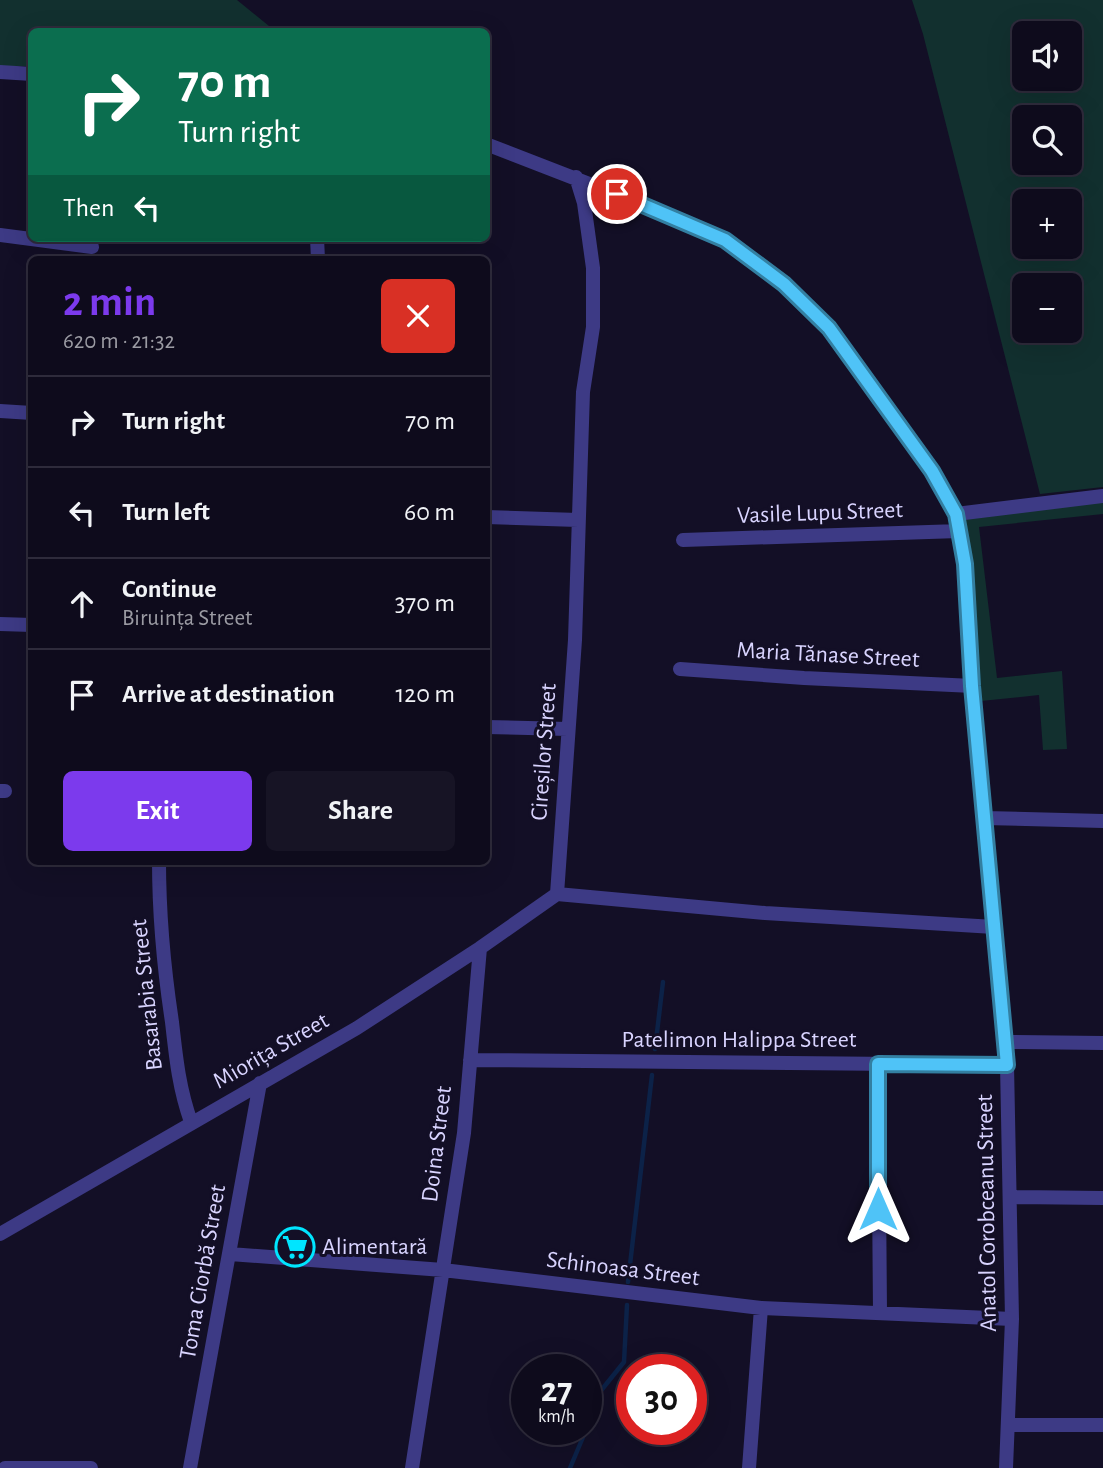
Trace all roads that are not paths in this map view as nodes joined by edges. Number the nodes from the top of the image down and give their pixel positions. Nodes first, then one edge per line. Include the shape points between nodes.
1 (0, 72) edge
2 (28, 74) edge
3 (490, 145) edge
4 (576, 177) junction
5 (0, 235) edge
6 (28, 239) edge
7 (50, 242) edge
8 (93, 248) edge
9 (0, 411) edge
10 (28, 413) edge
11 (1103, 496) edge
12 (956, 514) junction
13 (490, 517) edge
14 (578, 520) junction
15 (959, 531) junction
16 (683, 540) dead end
17 (0, 624) edge
18 (28, 625) edge
19 (680, 669) dead end
20 (972, 686) junction
21 (490, 727) edge
22 (568, 729) junction
23 (984, 818) junction
24 (1103, 821) edge
25 (159, 865) edge
26 (557, 894) junction
27 (994, 927) junction
28 (480, 948) junction
29 (1006, 1042) junction
30 (1103, 1043) edge
31 (470, 1060) junction
32 (878, 1064) junction
33 (1007, 1065) junction
34 (260, 1083) junction
35 (191, 1122) junction
36 (1011, 1197) junction
37 (1103, 1198) edge
38 (0, 1234) edge
39 (230, 1254) junction
40 (443, 1270) junction
41 (761, 1308) junction
42 (880, 1313) junction
43 (1012, 1319) junction
44 (1009, 1425) junction
45 (1103, 1425) edge
46 (5, 1468) edge
47 (91, 1468) edge
48 (190, 1468) edge
49 (412, 1468) edge
50 (749, 1468) edge
51 (1006, 1468) edge

1 - 2 street
3 - 4 street, Anatol Corobceanu Street
4 - 12 street, Anatol Corobceanu Street via 725,240 784,284 829,328 932,471
4 - 14 street, Cireșilor Street via 593,268 593,327 583,392
5 - 6 street
7 - 8 street
9 - 10 street
11 - 12 street
12 - 15 street, Anatol Corobceanu Street
13 - 14 street
14 - 22 street, Cireșilor Street
15 - 16 street, Vasile Lupu Street
15 - 20 street, Anatol Corobceanu Street
17 - 18 street
19 - 20 street, Maria Tănase Street
20 - 23 street, Anatol Corobceanu Street
21 - 22 street
22 - 26 street, Cireșilor Street
23 - 24 street
23 - 27 street, Anatol Corobceanu Street
25 - 35 street, Basarabia Street via 167,985 181,1093
26 - 27 street via 765,914
26 - 28 street, Miorița Street
27 - 29 street, Anatol Corobceanu Street
28 - 31 street, Doina Street
28 - 34 street, Miorița Street via 357,1028
29 - 30 street
29 - 33 street, Anatol Corobceanu Street
31 - 32 street, Patelimon Halippa Street
31 - 40 street, Doina Street
32 - 33 street, Patelimon Halippa Street
32 - 42 street
33 - 36 street, Anatol Corobceanu Street
34 - 35 street, Miorița Street
34 - 39 street, Toma Ciorbă Street
35 - 38 street, Miorița Street
36 - 37 street
36 - 43 street, Anatol Corobceanu Street
39 - 40 street, Schinoasa Street
39 - 48 street, Toma Ciorbă Street
40 - 41 street, Schinoasa Street
40 - 49 street, Doina Street
41 - 42 street, Schinoasa Street
41 - 50 street
42 - 43 street, Schinoasa Street
43 - 44 street, Anatol Corobceanu Street
44 - 45 street
44 - 51 street, Anatol Corobceanu Street
46 - 47 street

